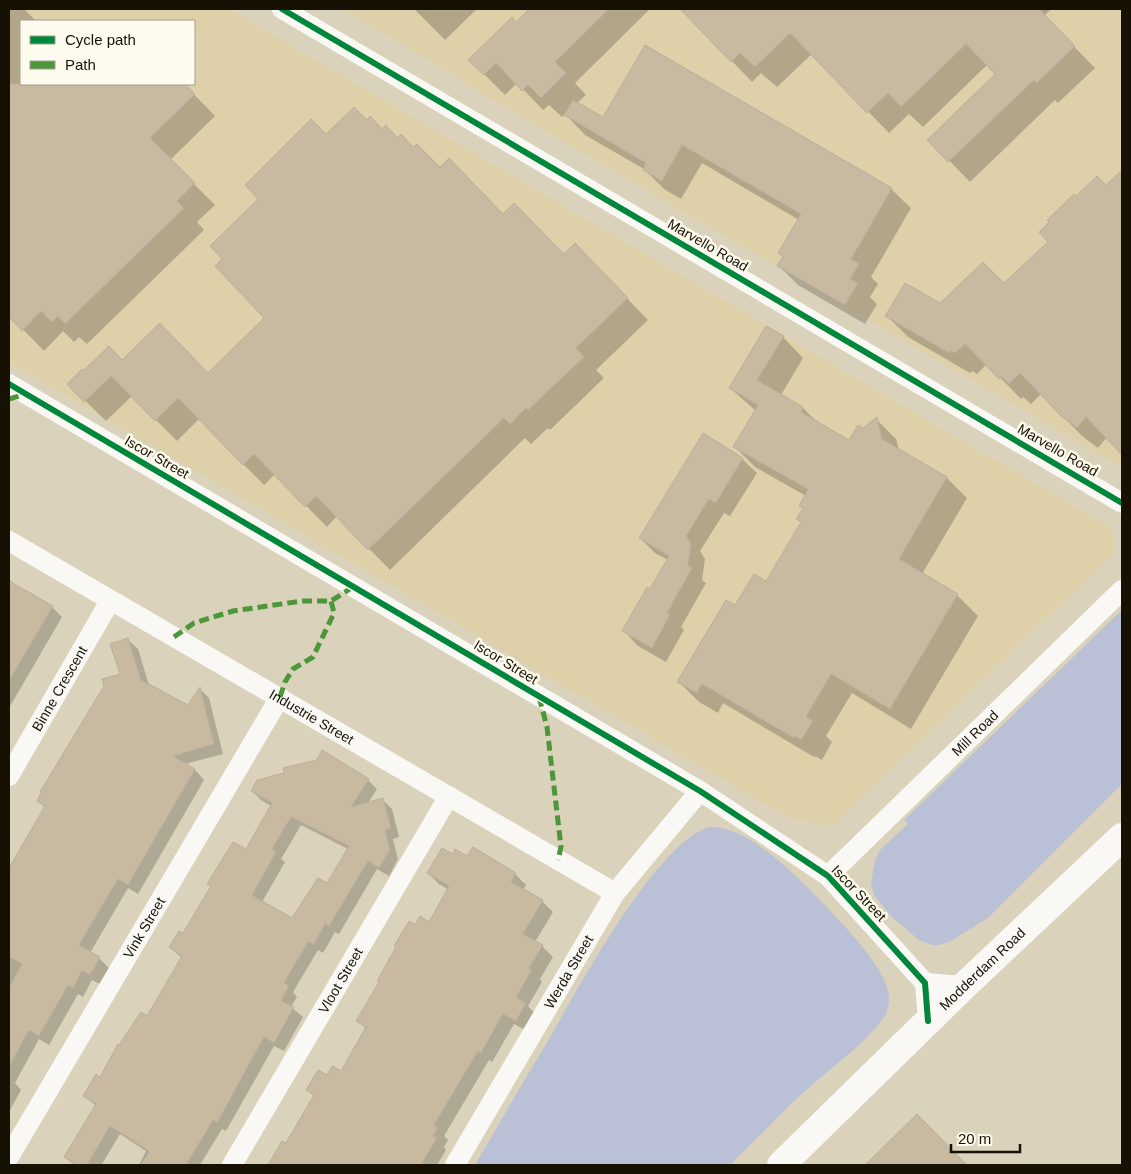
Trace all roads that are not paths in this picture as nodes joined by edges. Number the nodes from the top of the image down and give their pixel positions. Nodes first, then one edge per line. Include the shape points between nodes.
1 (282, 9) edge
2 (9, 384) edge
3 (1122, 503) edge
4 (9, 541) edge
5 (1122, 590) edge
6 (110, 601) junction
7 (280, 697) junction
8 (9, 776) edge
9 (700, 791) junction
10 (449, 796) junction
11 (1122, 837) edge
12 (828, 876) junction
13 (615, 893) junction
14 (925, 983) junction
15 (964, 986) junction
16 (928, 1021) junction
17 (9, 1157) edge
18 (232, 1165) edge
19 (455, 1165) edge
20 (781, 1165) edge

1 - 3 street, Marvello Road
2 - 9 street, Iscor Street
4 - 6 street, Industrie Street
5 - 12 street, Mill Road
6 - 7 street, Industrie Street
6 - 8 street, Binne Crescent
7 - 10 street, Industrie Street
7 - 17 street, Vink Street
9 - 12 street, Iscor Street
9 - 13 street, Werda Street
10 - 13 street, Industrie Street
10 - 18 street, Vloot Street
11 - 15 street, Modderdam Road
12 - 14 street, Iscor Street
13 - 19 street, Werda Street
14 - 15 street
14 - 16 street
15 - 16 street, Modderdam Road
16 - 20 street, Modderdam Road

